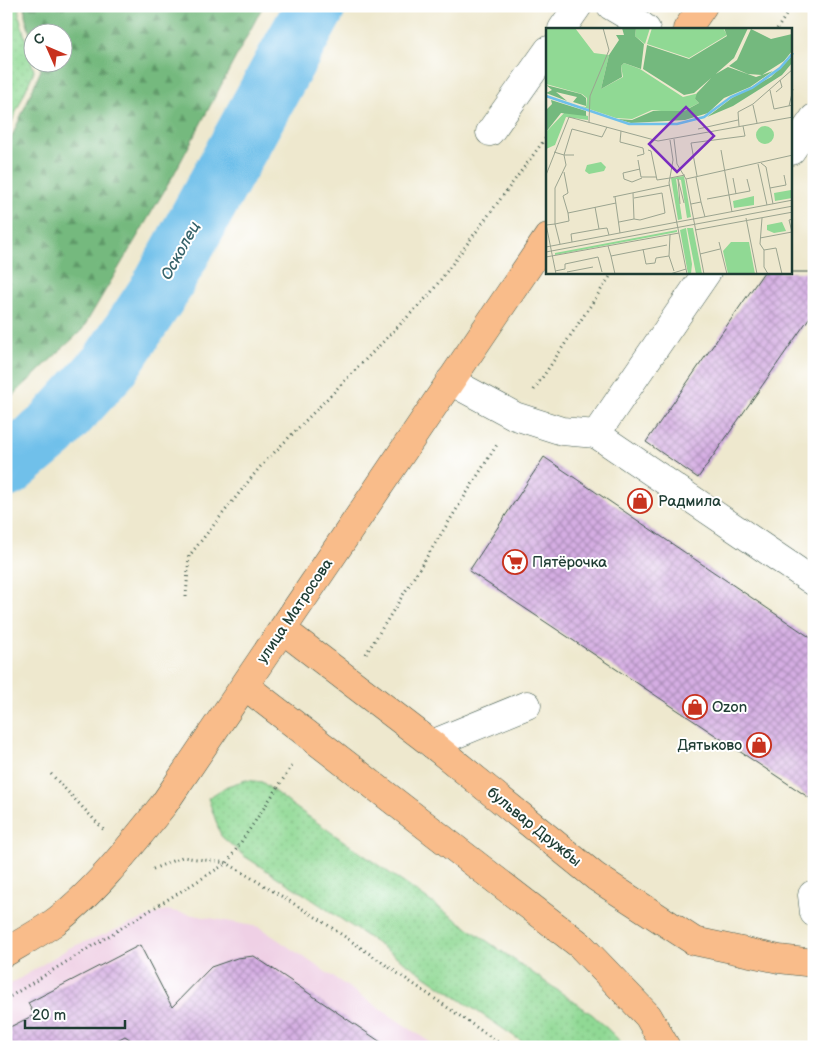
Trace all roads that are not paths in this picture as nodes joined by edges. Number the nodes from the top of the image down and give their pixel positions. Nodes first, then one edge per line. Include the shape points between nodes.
1 (578, 6) edge
2 (611, 6) edge
3 (703, 6) edge
4 (563, 28) edge
5 (645, 28) edge
6 (688, 28) edge
7 (546, 53) edge
8 (814, 118) edge
9 (490, 132) dead end
10 (792, 150) edge
11 (546, 240) edge
12 (706, 274) edge
13 (450, 380) junction
14 (596, 434) junction
15 (814, 582) edge
16 (283, 630) junction
17 (245, 686) junction
18 (527, 706) dead end
19 (432, 744) junction
20 (6, 952) edge
21 (814, 963) edge
22 (666, 1047) edge

1 - 4 lane
2 - 5 lane
3 - 6 main road
7 - 9 lane
8 - 10 lane
11 - 13 main road, улица Матросова
12 - 14 lane
13 - 14 lane via 515,416 562,431
13 - 16 main road, улица Матросова
14 - 15 lane
16 - 17 main road, улица Матросова
16 - 19 main road, бульвар Дружбы
17 - 20 main road, улица Матросова via 164,804 126,850 86,894 53,923
17 - 22 main road via 580,945 648,1016
18 - 19 lane
19 - 21 main road, бульвар Дружбы via 596,878 694,941

